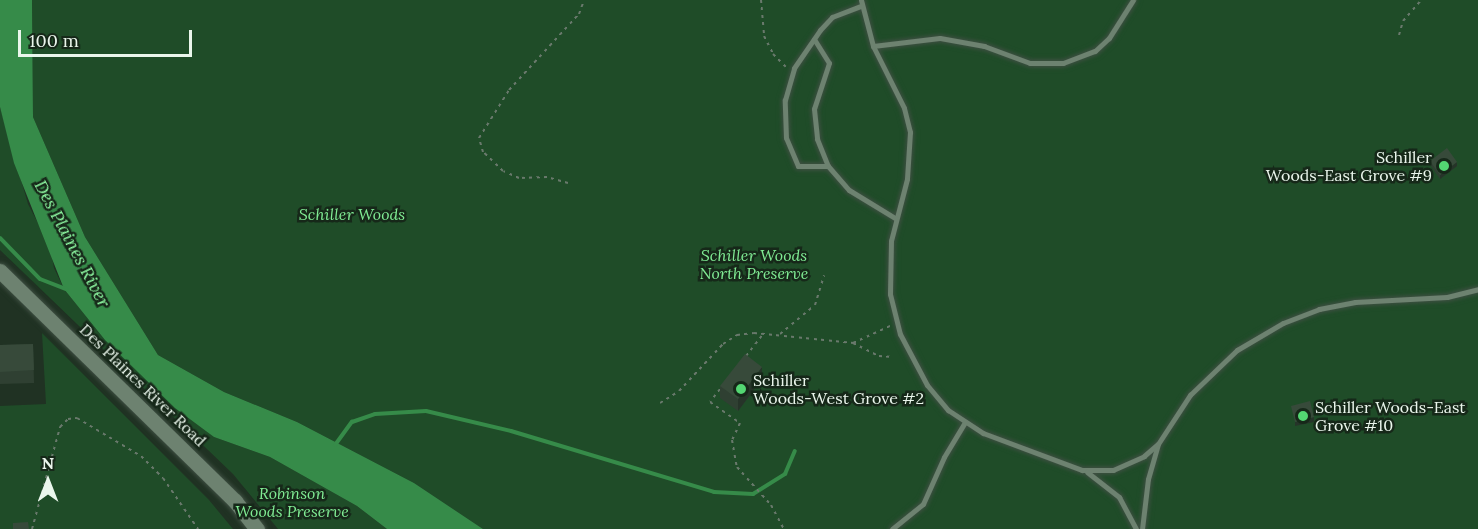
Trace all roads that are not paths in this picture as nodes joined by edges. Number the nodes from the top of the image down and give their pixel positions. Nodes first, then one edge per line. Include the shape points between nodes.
1 (1133, 0) edge
2 (861, 3) edge
3 (813, 39) junction
4 (873, 46) junction
5 (828, 166) junction
6 (895, 218) junction
7 (0, 271) edge
8 (1478, 289) edge
9 (965, 423) junction
10 (1158, 444) junction
11 (1083, 470) junction
12 (257, 529) edge
13 (892, 529) edge
14 (1136, 529) edge
15 (1142, 529) edge

1 - 4 lane via 1109,38 1095,51 1064,63 1030,63 984,46 940,38
2 - 3 lane via 832,17
2 - 4 lane
3 - 5 lane via 829,63 813,109 817,139
3 - 5 lane via 792,73 783,114 790,153 798,166
4 - 6 lane via 904,108 910,132 907,179
5 - 6 lane via 849,190
6 - 9 lane via 889,274 896,324 927,385
7 - 12 main road, Des Plaines River Road via 235,501
8 - 10 lane via 1436,298 1355,302 1283,323 1237,350 1211,372 1190,395
9 - 11 lane via 1011,446
9 - 13 lane via 944,457 924,504
10 - 11 lane via 1144,456 1113,470
10 - 15 lane via 1148,478
11 - 14 lane via 1119,497

